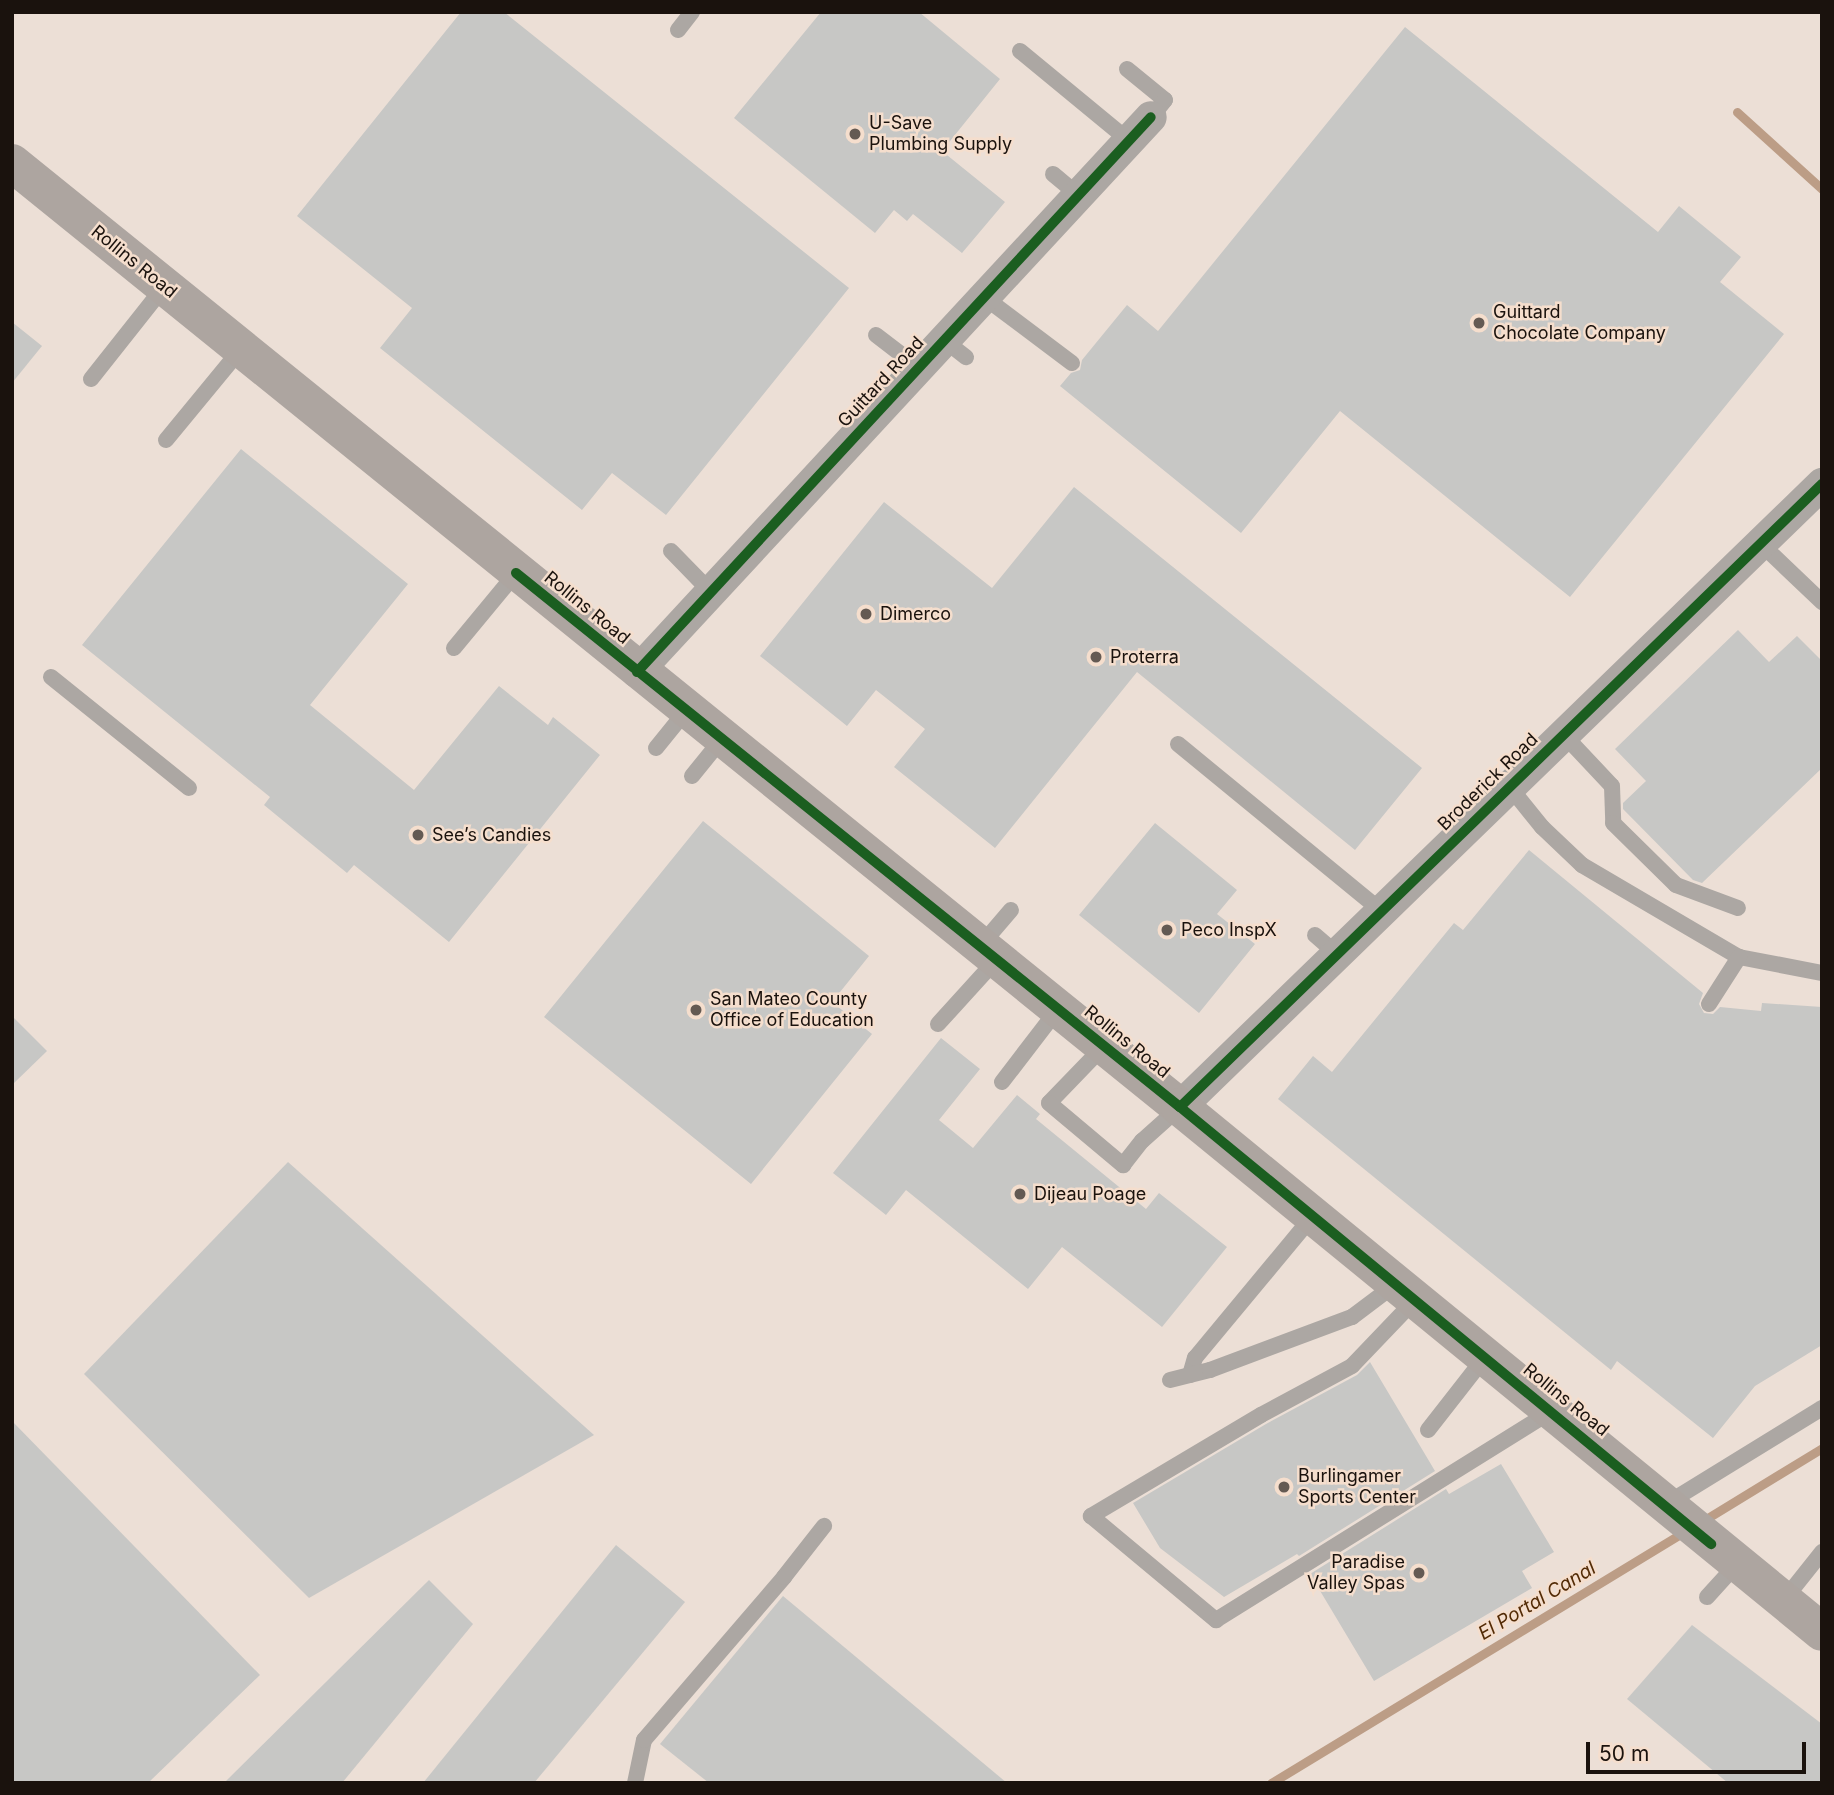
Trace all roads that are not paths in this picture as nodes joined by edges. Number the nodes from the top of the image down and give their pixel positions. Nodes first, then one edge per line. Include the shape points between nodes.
1 (692, 12) edge
2 (678, 30) dead end
3 (1020, 51) dead end
4 (1127, 69) dead end
5 (1151, 117) joint
6 (1129, 141) junction
7 (12, 163) edge
8 (1053, 174) dead end
9 (1078, 195) junction
10 (164, 287) junction
11 (984, 297) junction
12 (876, 335) dead end
13 (241, 349) junction
14 (1072, 363) dead end
15 (919, 368) junction
16 (91, 379) dead end
17 (166, 440) dead end
18 (1822, 484) edge
19 (1760, 543) junction
20 (670, 551) dead end
21 (516, 573) junction
22 (711, 592) junction
23 (1822, 602) edge
24 (454, 648) dead end
25 (638, 672) junction
26 (51, 677) dead end
27 (687, 711) junction
28 (1563, 734) junction
29 (722, 739) junction
30 (1178, 744) dead end
31 (656, 748) dead end
32 (692, 776) dead end
33 (1509, 786) junction
34 (189, 788) dead end
35 (1738, 908) dead end
36 (1011, 910) dead end
37 (1381, 911) junction
38 (988, 953) junction
39 (1739, 957) junction
40 (1822, 973) edge
41 (1709, 1004) dead end
42 (1058, 1009) junction
43 (939, 1024) dead end
44 (1104, 1046) junction
45 (1002, 1082) dead end
46 (1180, 1107) junction
47 (1313, 1216) junction
48 (1406, 1292) junction
49 (1485, 1357) junction
50 (1190, 1375) junction
51 (1170, 1380) dead end
52 (1822, 1408) edge
53 (1552, 1411) junction
54 (1428, 1430) dead end
55 (1671, 1509) junction
56 (824, 1526) dead end
57 (1822, 1552) edge
58 (1724, 1554) junction
59 (1707, 1597) dead end
60 (1783, 1601) junction
61 (1822, 1632) edge
62 (635, 1783) edge

1 - 2 lane
3 - 6 lane
4 - 5 lane via 1165,100
5 - 6 street, Guittard Road
6 - 9 street, Guittard Road
7 - 10 main road, Rollins Road
8 - 9 lane
9 - 11 street, Guittard Road
10 - 13 main road, Rollins Road
10 - 16 lane
11 - 14 lane
11 - 15 street, Guittard Road via 955,349
12 - 15 lane
13 - 17 lane
13 - 21 main road, Rollins Road
15 - 22 street, Guittard Road
18 - 19 street, Broderick Road
19 - 23 lane
19 - 28 street, Broderick Road
20 - 22 lane
21 - 24 lane
21 - 25 main road, Rollins Road
22 - 25 street, Guittard Road
25 - 27 main road, Rollins Road
26 - 34 lane
27 - 29 main road, Rollins Road
27 - 31 lane
28 - 33 street, Broderick Road
28 - 35 lane via 1612,786 1613,823 1622,832 1676,885
29 - 32 lane
29 - 38 main road, Rollins Road
30 - 37 lane
33 - 37 street, Broderick Road
33 - 39 lane via 1542,827 1582,865
36 - 38 lane
37 - 46 street, Broderick Road via 1325,944
38 - 42 main road, Rollins Road
38 - 43 lane
39 - 40 lane
39 - 41 lane
42 - 44 main road, Rollins Road
42 - 45 lane
44 - 46 main road, Rollins Road
44 - 46 lane via 1049,1103 1123,1165
46 - 47 main road, Rollins Road
47 - 48 main road, Rollins Road
47 - 50 lane via 1195,1358
48 - 49 main road, Rollins Road
48 - 50 lane via 1352,1317
48 - 53 lane via 1352,1366 1091,1516 1216,1620
49 - 53 main road, Rollins Road
49 - 54 lane
50 - 51 lane
52 - 55 lane
53 - 55 main road, Rollins Road
55 - 58 main road, Rollins Road
56 - 62 lane via 644,1740
57 - 60 lane
58 - 59 lane
58 - 60 main road, Rollins Road
60 - 61 main road, Rollins Road

